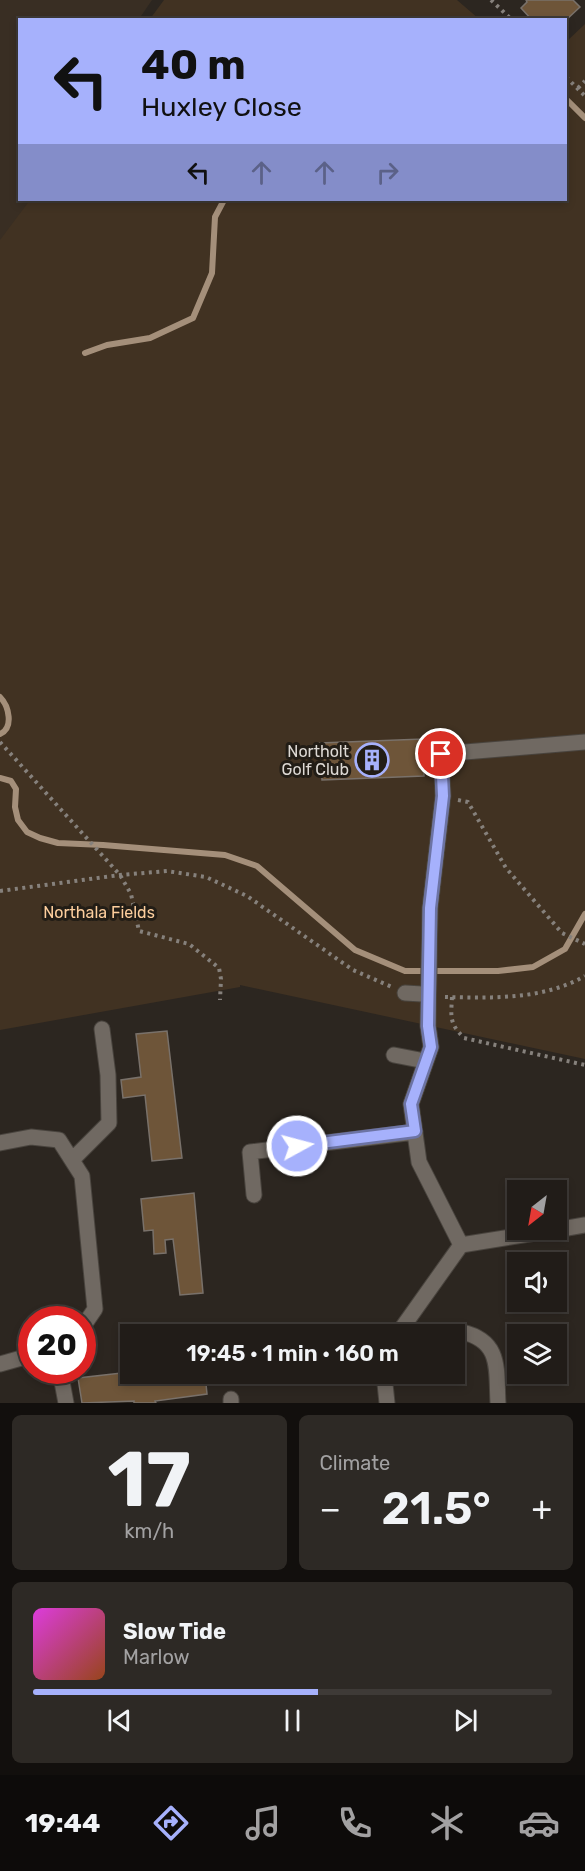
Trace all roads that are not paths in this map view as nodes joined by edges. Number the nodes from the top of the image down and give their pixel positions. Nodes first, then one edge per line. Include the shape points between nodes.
1 (585, 742) edge
2 (426, 989) junction
3 (405, 993) road end
4 (102, 1029) dead end
5 (428, 1054) junction
6 (394, 1055) dead end
7 (415, 1131) junction
8 (0, 1143) edge
9 (72, 1160) junction
10 (254, 1195) dead end
11 (585, 1225) edge
12 (567, 1228) edge
13 (507, 1238) edge
14 (461, 1245) junction
15 (95, 1306) edge
16 (405, 1324) edge
17 (465, 1333) edge
18 (18, 1359) edge
19 (0, 1364) edge
20 (62, 1384) edge
21 (385, 1384) edge
22 (66, 1403) edge
23 (387, 1403) edge
24 (498, 1403) edge

1 - 2 street via 441,754 443,796 430,908
2 - 3 street
2 - 5 street
4 - 9 street via 109,1123
5 - 6 street
5 - 7 street via 411,1104
7 - 10 street via 250,1152
7 - 14 street via 419,1162
8 - 9 street via 31,1137 59,1140
9 - 15 street via 82,1176
11 - 12 street
13 - 14 street
14 - 16 street
17 - 24 street via 481,1340 493,1352
18 - 19 street
20 - 22 street
21 - 23 street

